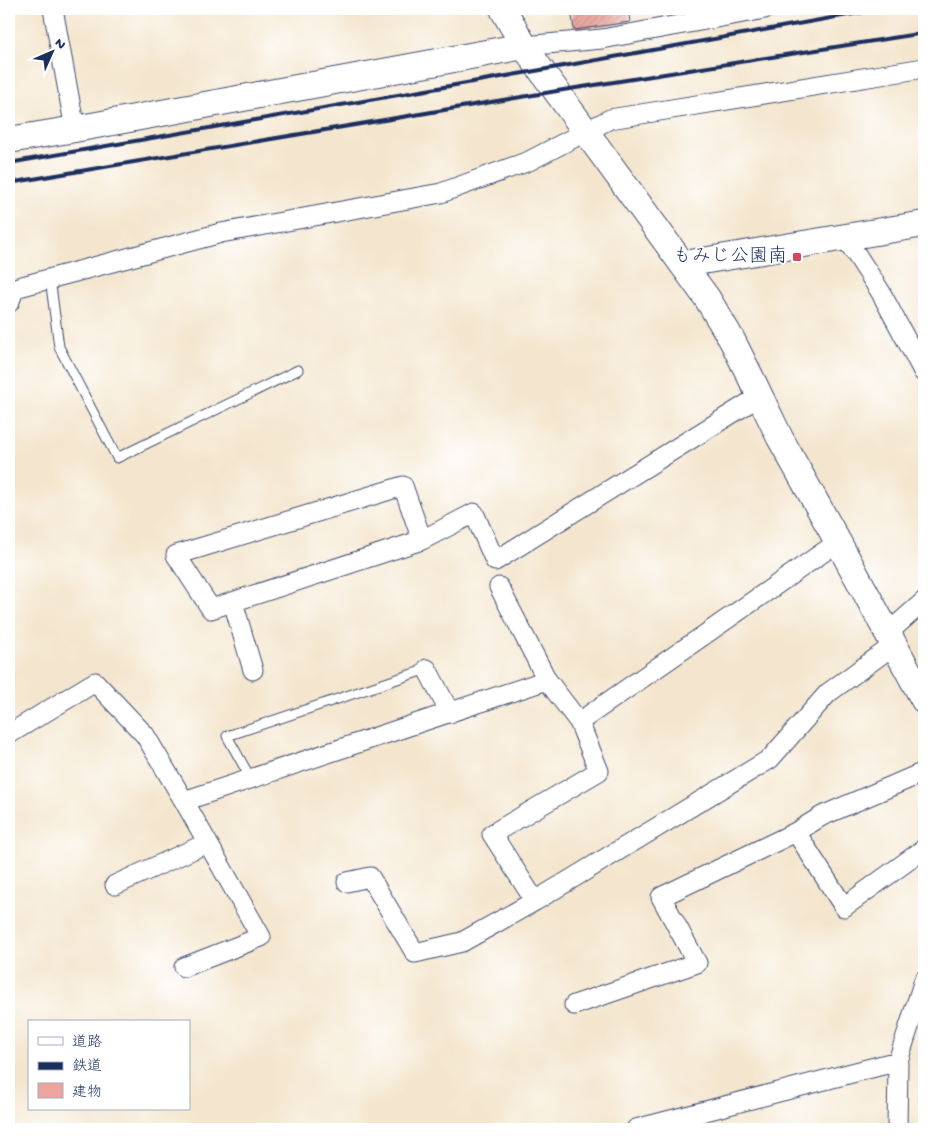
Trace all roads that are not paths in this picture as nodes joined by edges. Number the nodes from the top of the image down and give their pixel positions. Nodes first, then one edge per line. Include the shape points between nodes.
1 (53, 9) edge
2 (503, 9) edge
3 (765, 9) edge
4 (524, 46) junction
5 (924, 68) edge
6 (75, 129) junction
7 (585, 131) junction
8 (9, 140) edge
9 (924, 224) edge
10 (845, 237) junction
11 (684, 264) junction
12 (50, 278) junction
13 (9, 302) edge
14 (298, 370) dead end
15 (924, 373) edge
16 (760, 396) junction
17 (422, 540) junction
18 (838, 542) junction
19 (499, 587) dead end
20 (924, 601) edge
21 (233, 602) junction
22 (891, 639) junction
23 (427, 669) joint
24 (253, 670) dead end
25 (547, 680) junction
26 (924, 700) edge
27 (450, 713) junction
28 (579, 722) junction
29 (9, 734) edge
30 (924, 772) edge
31 (251, 779) junction
32 (184, 801) junction
33 (796, 832) junction
34 (208, 843) junction
35 (924, 849) edge
36 (347, 882) dead end
37 (115, 885) dead end
38 (535, 901) junction
39 (184, 966) dead end
40 (924, 980) edge
41 (574, 1005) dead end
42 (898, 1061) junction
43 (636, 1129) edge
44 (897, 1129) edge

1 - 6 street
2 - 4 street
3 - 4 street via 602,39
4 - 6 street
4 - 7 street
5 - 7 street via 610,119
6 - 8 street
7 - 11 street
7 - 12 street via 529,161 441,193 221,233
9 - 10 street
10 - 11 street
10 - 15 street via 880,291
11 - 16 street via 732,340
12 - 13 street via 15,288
12 - 14 lane via 58,347 117,458
16 - 17 street via 495,561 474,514
16 - 18 street
17 - 21 street
17 - 21 street via 403,486 176,554 210,609
18 - 22 street
18 - 28 street
19 - 25 street
20 - 22 street
21 - 24 street
22 - 26 street
22 - 38 street via 828,693 770,759
23 - 27 street
23 - 31 lane via 227,736
25 - 27 street
25 - 28 street
27 - 31 street
28 - 38 street via 599,770 492,834
29 - 32 street via 96,682 144,735
30 - 33 street via 822,816
31 - 32 street
32 - 34 street
33 - 35 street via 844,907
33 - 41 street via 661,897 697,963
34 - 37 street
34 - 39 street via 261,937
36 - 38 street via 370,877 415,953 462,942
40 - 42 street
42 - 43 street
42 - 44 street

